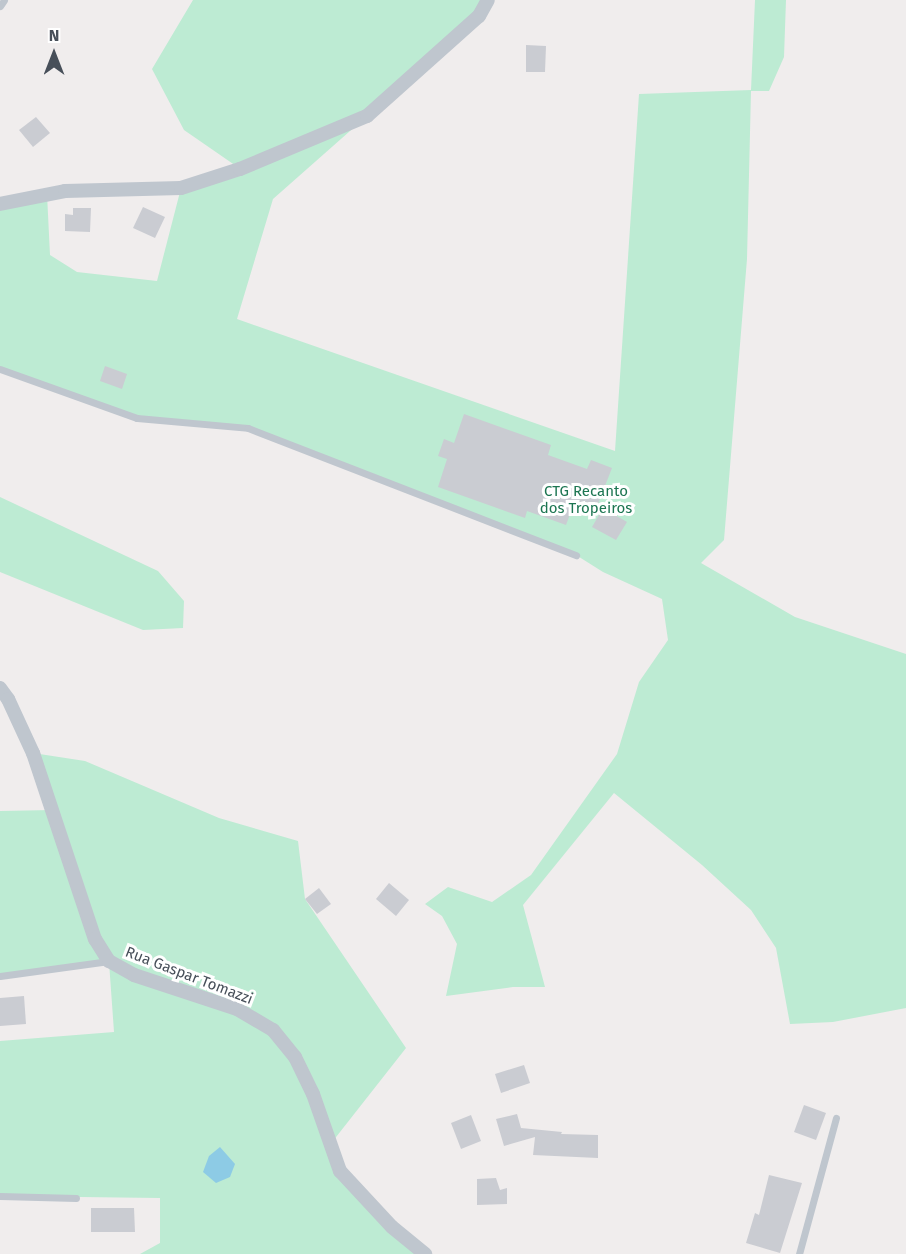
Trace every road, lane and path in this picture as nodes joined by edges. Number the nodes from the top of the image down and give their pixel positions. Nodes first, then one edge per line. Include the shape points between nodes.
1 (4, 0) edge
2 (488, 0) edge
3 (0, 6) edge
4 (0, 204) edge
5 (0, 369) edge
6 (576, 555) dead end
7 (0, 688) edge
8 (109, 962) junction
9 (0, 976) edge
10 (836, 1119) dead end
11 (0, 1196) edge
12 (76, 1197) dead end
13 (424, 1254) edge
14 (799, 1254) edge

1 - 3 lane
2 - 4 street via 479,16 367,116 240,169 181,188 65,191
5 - 6 lane via 137,418 248,428
7 - 8 street, Rua Gaspar Tomazzi via 33,753 95,939
8 - 9 lane
8 - 13 street, Rua Gaspar Tomazzi via 134,975 237,1009 273,1030 295,1057 313,1094 340,1171 392,1227
10 - 14 lane
11 - 12 lane

